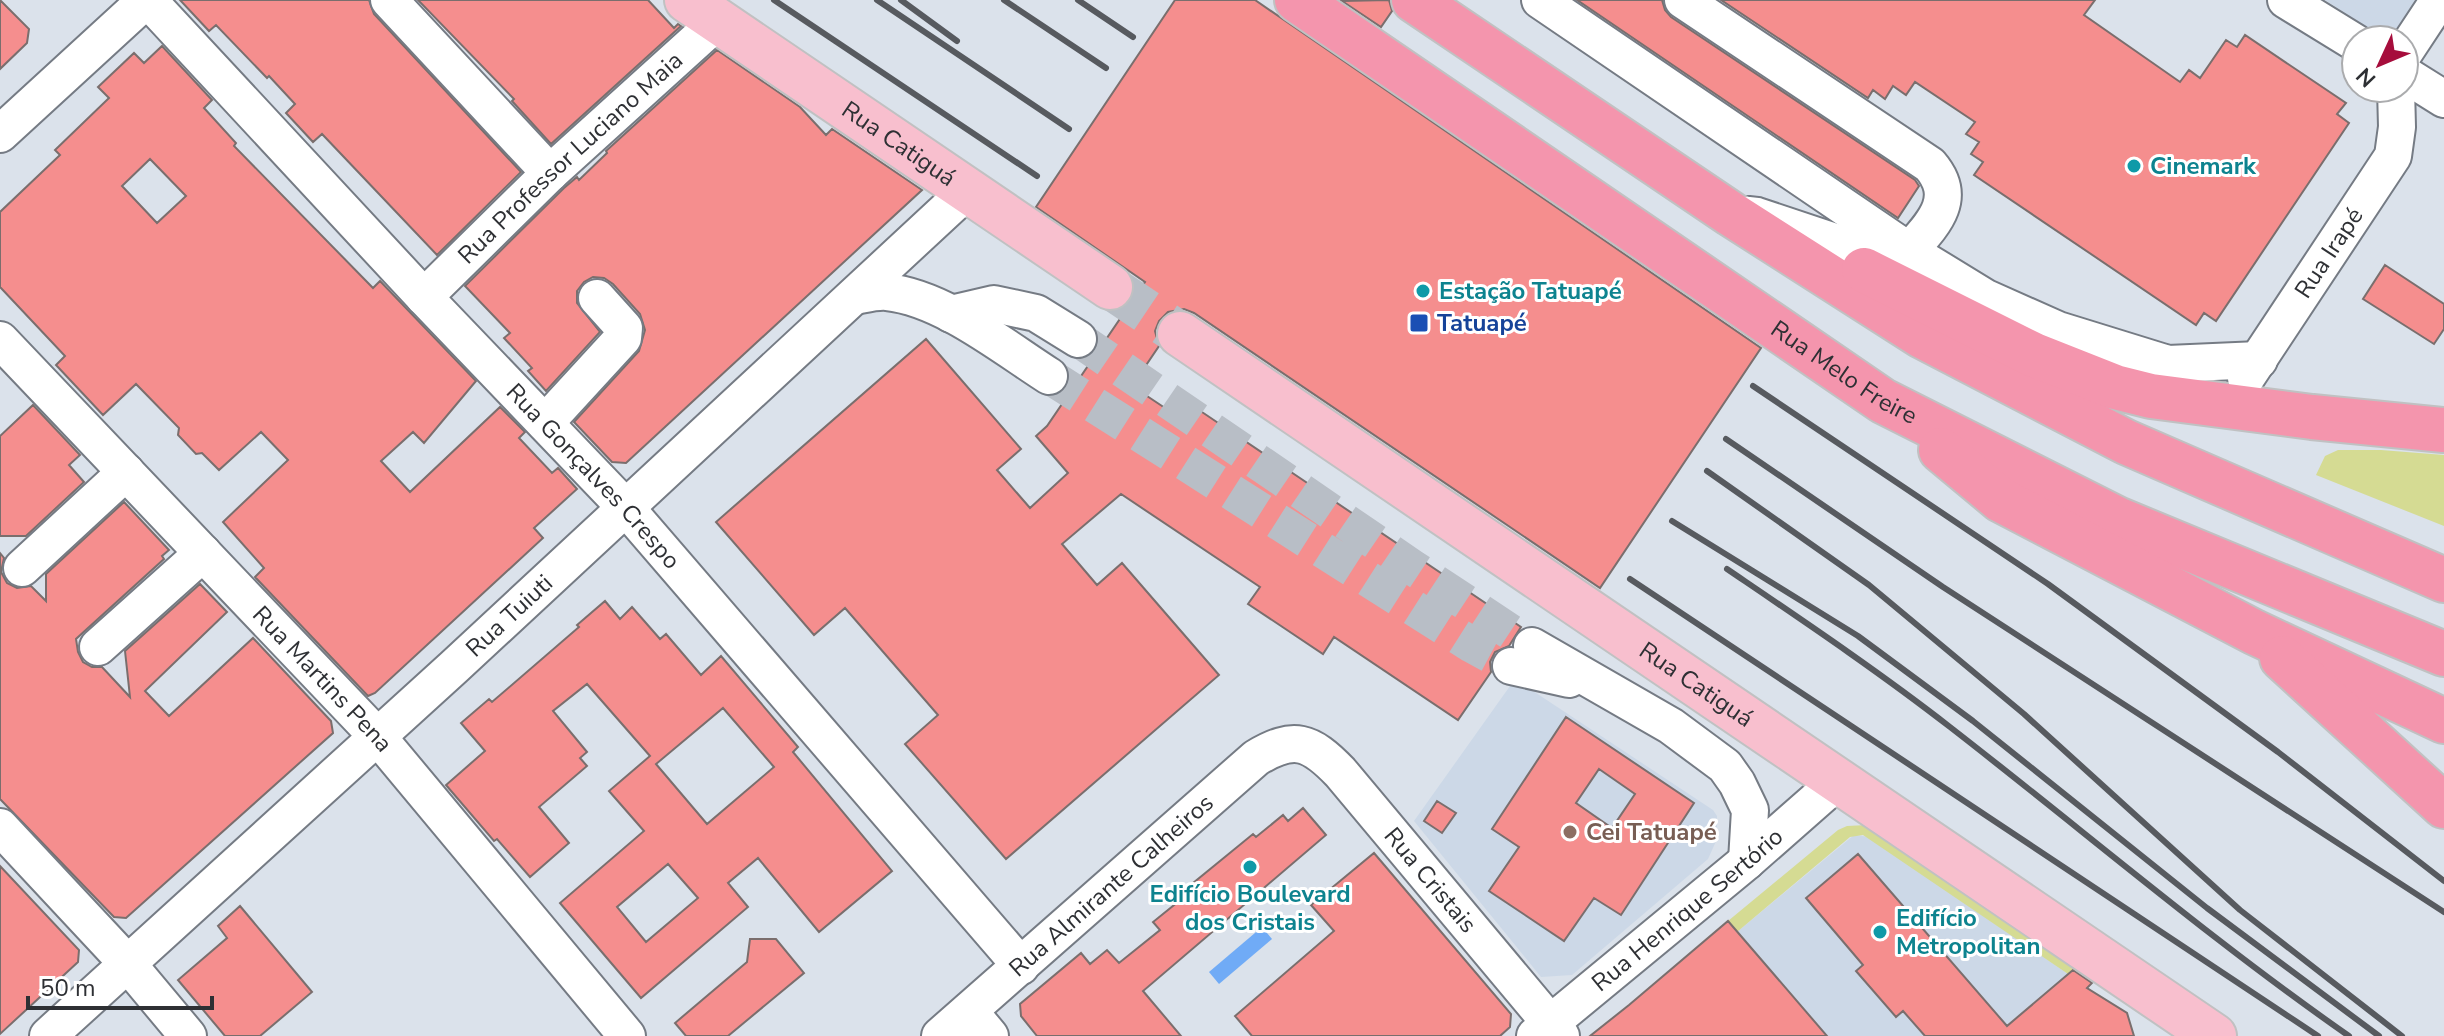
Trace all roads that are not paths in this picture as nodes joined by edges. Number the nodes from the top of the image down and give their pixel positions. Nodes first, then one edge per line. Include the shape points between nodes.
1 (147, 0) edge
2 (389, 0) edge
3 (1297, 0) edge
4 (1414, 0) edge
5 (1540, 0) edge
6 (1683, 0) edge
7 (2286, 0) edge
8 (2439, 0) edge
9 (703, 10) edge
10 (2420, 29) edge
11 (2340, 33) edge
12 (2420, 84) edge
13 (2444, 99) edge
14 (2396, 104) edge
15 (0, 134) edge
16 (550, 173) junction
17 (968, 190) junction
18 (1731, 214) junction
19 (1909, 251) junction
20 (1814, 267) junction
21 (1110, 287) tunnel mouth
22 (855, 296) junction
23 (424, 297) junction
24 (597, 298) dead end
25 (1986, 298) junction
26 (951, 314) junction
27 (1180, 334) tunnel mouth
28 (1078, 339) tunnel mouth
29 (0, 340) edge
30 (2034, 355) junction
31 (2259, 360) junction
32 (2168, 364) junction
33 (1049, 376) tunnel mouth
34 (1883, 401) junction
35 (2221, 405) junction
36 (2312, 417) junction
37 (545, 423) junction
38 (2444, 430) edge
39 (2444, 455) edge
40 (126, 472) junction
41 (626, 508) junction
42 (203, 553) junction
43 (22, 568) dead end
44 (2444, 580) edge
45 (2254, 632) junction
46 (98, 647) dead end
47 (2444, 654) edge
48 (1522, 656) tunnel mouth
49 (2444, 721) edge
50 (377, 736) junction
51 (1287, 742) joint
52 (1838, 781) junction
53 (2444, 806) edge
54 (0, 827) edge
55 (1747, 861) junction
56 (127, 963) junction
57 (1021, 966) junction
58 (980, 1024) edge
59 (1549, 1032) edge
60 (2202, 1033) edge
61 (48, 1036) edge
62 (188, 1036) edge
63 (627, 1036) edge
64 (940, 1036) edge

1 - 15 street
1 - 23 street, Rua Gonçalves Crespo
2 - 16 street
3 - 34 highway, Rua Melo Freire
4 - 18 highway
5 - 19 street
6 - 19 street via 1930,165 1941,178 1944,197 1932,225
7 - 11 street
8 - 10 street
9 - 16 street, Rua Professor Luciano Maia
9 - 17 main road, Rua Catiguá
12 - 13 street
14 - 31 street, Rua Irapé via 2393,156
16 - 23 street, Rua Professor Luciano Maia
17 - 21 main road, Rua Catiguá
17 - 22 street, Rua Tuiuti
18 - 19 street via 1757,216 1856,249
18 - 20 highway
19 - 25 street
20 - 30 highway via 1852,264
20 - 44 highway via 1922,336 2126,442
22 - 26 street via 905,296
22 - 41 street, Rua Tuiuti
23 - 37 street, Rua Gonçalves Crespo
24 - 37 street via 624,328 623,338
25 - 30 street
25 - 32 street via 2058,330
26 - 28 street via 994,304 1036,313
26 - 33 street
27 - 52 main road, Rua Catiguá
29 - 40 street, Rua Martins Pena
30 - 35 highway via 2115,387
31 - 32 street
31 - 35 street, Rua Irapé
32 - 35 street
34 - 45 highway via 2001,500
34 - 47 highway, Rua Melo Freire via 2117,519
35 - 36 highway
36 - 38 highway
36 - 39 highway via 2386,447
37 - 41 street, Rua Gonçalves Crespo
40 - 42 street, Rua Martins Pena
40 - 43 street
41 - 50 street, Rua Tuiuti
41 - 57 street, Rua Gonçalves Crespo
42 - 46 street
42 - 50 street, Rua Martins Pena
45 - 49 highway
45 - 53 highway
48 - 55 street via 1567,679 1586,677 1671,726 1725,766 1750,810
50 - 56 street, Rua Tuiuti
50 - 63 street, Rua Martins Pena
51 - 57 street, Rua Almirante Calheiros via 1256,758
51 - 59 street, Rua Cristais via 1325,756 1340,772
52 - 55 street, Rua Henrique Sertório
52 - 60 main road, Rua Catiguá
54 - 56 street
55 - 59 street, Rua Henrique Sertório
56 - 61 street, Rua Tuiuti
56 - 62 street
57 - 58 street, Rua Almirante Calheiros
58 - 64 street, Rua Almirante Calheiros

